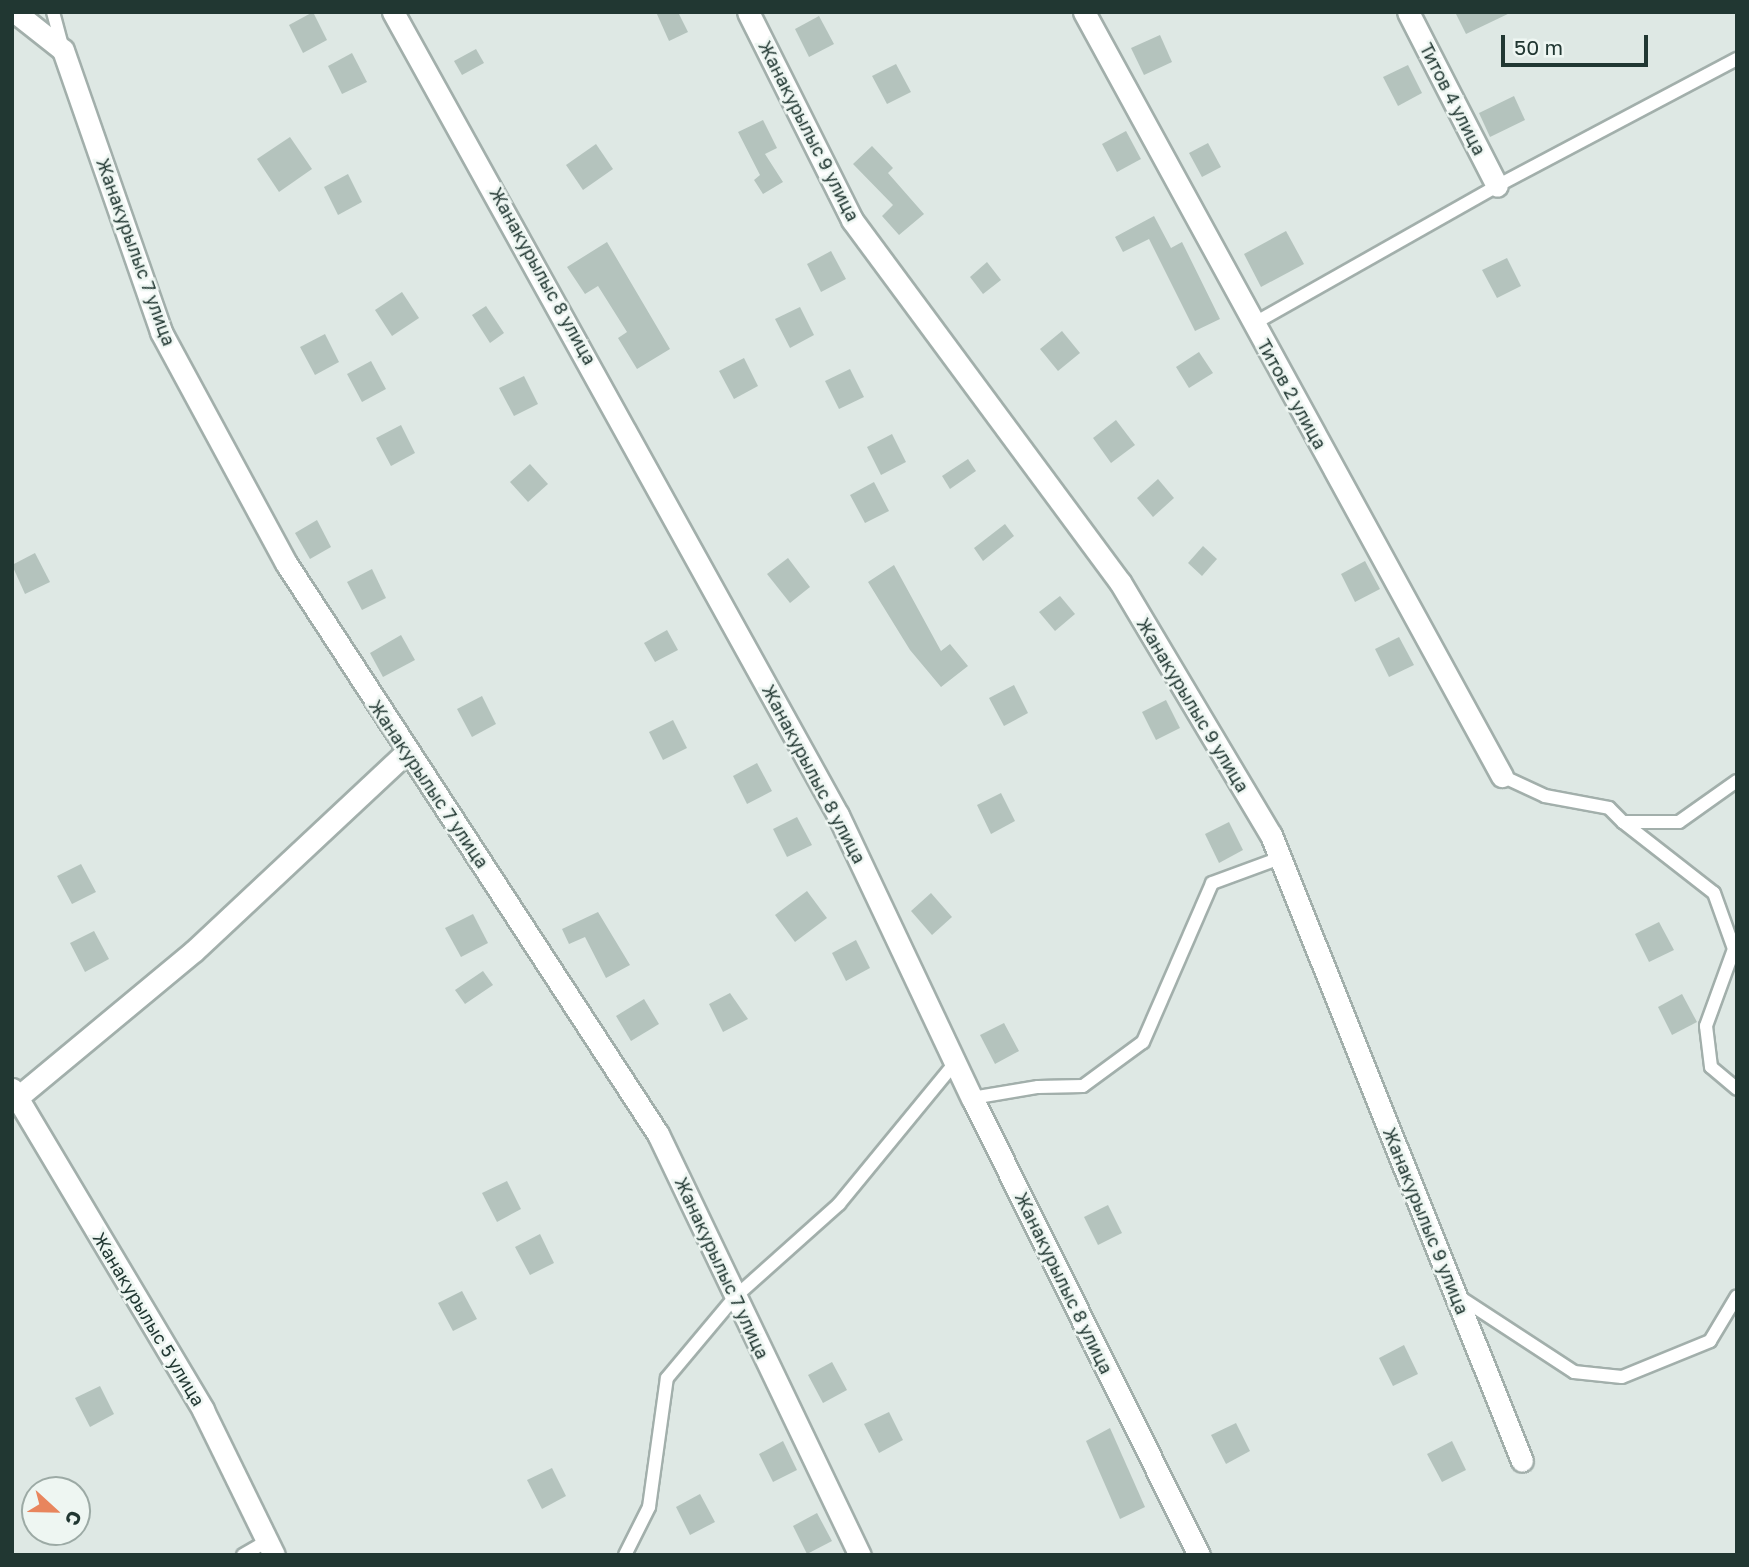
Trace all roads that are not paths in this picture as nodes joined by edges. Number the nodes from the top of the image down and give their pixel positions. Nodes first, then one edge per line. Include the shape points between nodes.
1 (15, 12) edge
2 (53, 12) edge
3 (393, 12) edge
4 (1084, 12) edge
5 (1408, 12) edge
6 (752, 14) edge
7 (63, 50) junction
8 (1737, 59) edge
9 (1497, 186) junction
10 (1254, 324) junction
11 (407, 751) junction
12 (1502, 776) joint
13 (1737, 781) edge
14 (1623, 822) junction
15 (1280, 858) junction
16 (1736, 949) edge
17 (956, 1063) junction
18 (1737, 1089) edge
19 (14, 1097) edge
20 (972, 1098) junction
21 (1455, 1294) junction
22 (1737, 1296) edge
23 (734, 1297) junction
24 (1522, 1461) dead end
25 (271, 1547) edge
26 (243, 1555) edge
27 (625, 1555) edge
28 (860, 1555) edge
29 (1199, 1555) edge

1 - 7 street
2 - 7 lane
3 - 17 street, Жанакурылыс 8 улица via 504,205 838,815
4 - 10 street, Титов 2 улица
5 - 9 street, Титов 4 улица
6 - 15 street, Жанакурылыс 9 улица via 852,220 1120,582
7 - 11 street, Жанакурылыс 7 улица via 162,332 286,562
8 - 9 lane
9 - 10 lane
10 - 12 street, Титов 2 улица
11 - 19 street via 194,951
11 - 23 street, Жанакурылыс 7 улица via 658,1134
12 - 14 lane via 1545,796 1609,808
13 - 14 lane via 1679,822
14 - 16 lane via 1714,892
15 - 20 lane via 1212,883 1143,1042 1083,1086 1038,1087
15 - 21 street, Жанакурылыс 9 улица
16 - 18 lane via 1706,1026 1711,1067
17 - 20 street, Жанакурылыс 8 улица
17 - 23 lane via 839,1204
19 - 25 street, Жанакурылыс 5 улица via 203,1410
20 - 29 street, Жанакурылыс 8 улица
21 - 22 lane via 1574,1372 1622,1377 1710,1341
21 - 24 street, Жанакурылыс 9 улица
23 - 27 lane via 667,1378 649,1507
23 - 28 street, Жанакурылыс 7 улица
25 - 26 lane

